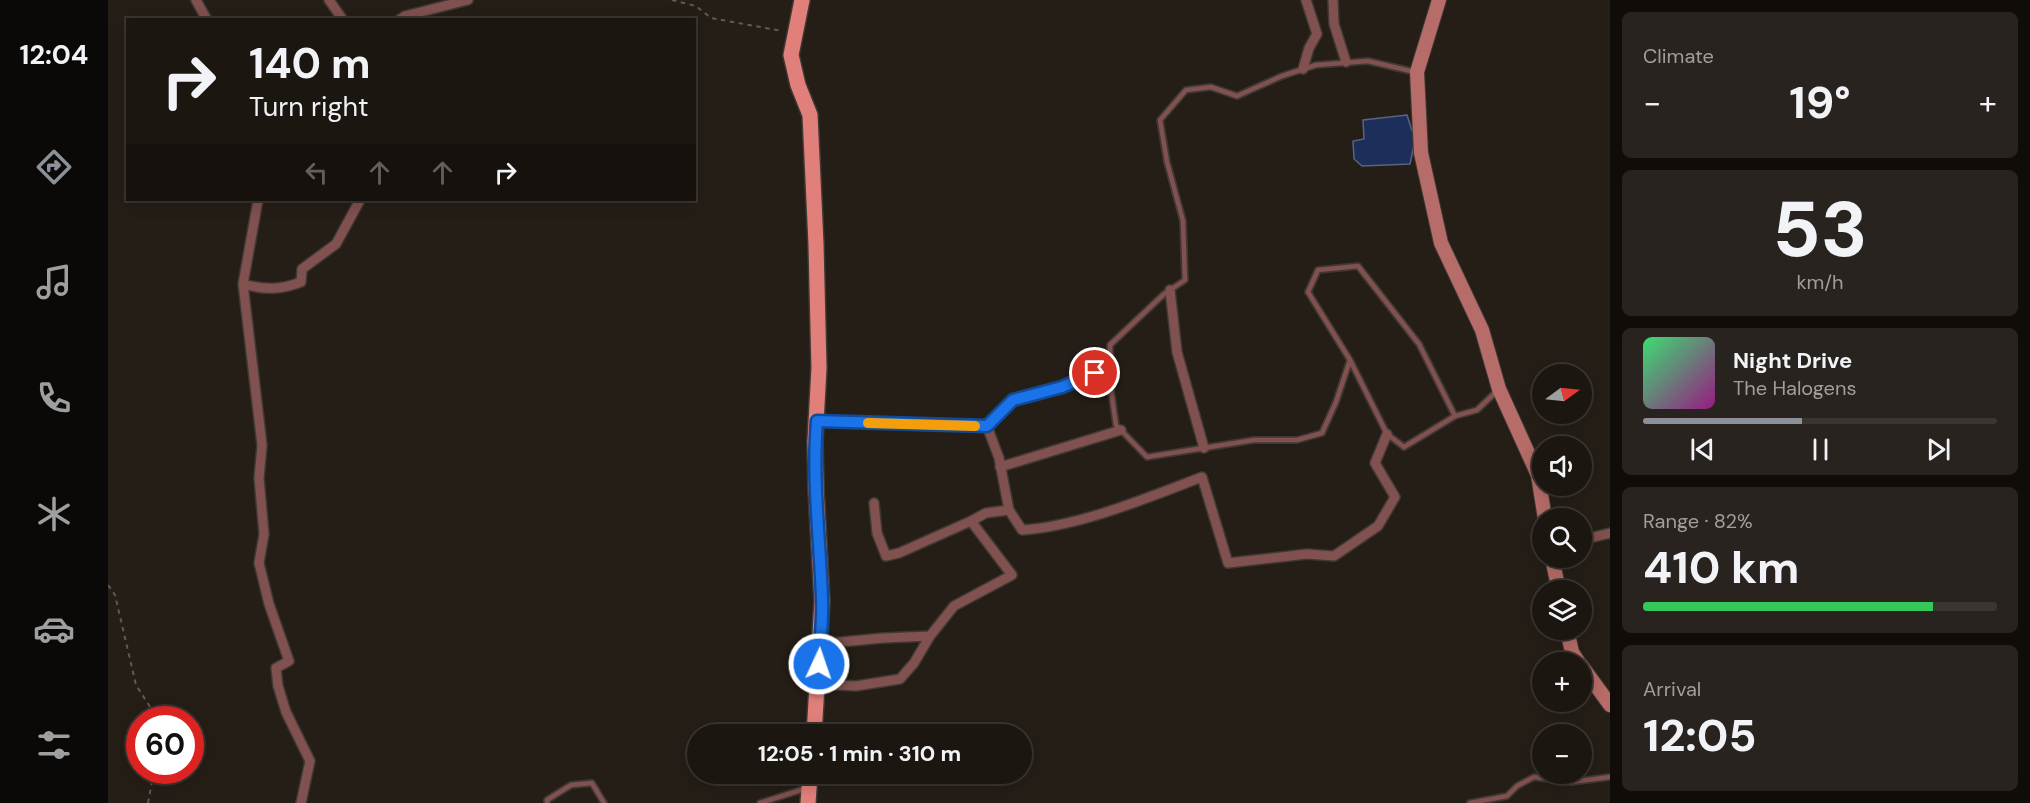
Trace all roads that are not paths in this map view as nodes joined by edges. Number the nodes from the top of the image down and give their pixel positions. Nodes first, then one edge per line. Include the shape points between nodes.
1 (196, 0) edge
2 (329, 0) edge
3 (468, 0) edge
4 (802, 0) edge
5 (1306, 0) edge
6 (1333, 0) edge
7 (1438, 0) edge
8 (206, 18) edge
9 (342, 18) edge
10 (402, 18) edge
11 (1346, 62) junction
12 (1303, 69) junction
13 (1417, 72) junction
14 (258, 201) edge
15 (359, 201) edge
16 (243, 284) junction
17 (1170, 290) junction
18 (1350, 360) junction
19 (1110, 366) junction
20 (1499, 389) junction
21 (1455, 416) junction
22 (817, 421) junction
23 (987, 426) junction
24 (1121, 430) junction
25 (1387, 434) junction
26 (1204, 448) junction
27 (1000, 467) junction
28 (874, 503) dead end
29 (1543, 508) edge
30 (1009, 510) junction
31 (971, 521) junction
32 (1610, 533) edge
33 (1592, 537) edge
34 (930, 636) junction
35 (820, 644) junction
36 (1592, 680) edge
37 (818, 684) junction
38 (1610, 705) edge
39 (815, 724) edge
40 (1610, 777) edge
41 (803, 784) edge
42 (810, 784) edge
43 (301, 803) edge
44 (547, 803) edge
45 (604, 803) edge
46 (760, 803) edge
47 (808, 803) edge
48 (1470, 803) edge

1 - 8 street
2 - 9 street
3 - 10 street
4 - 22 main road via 791,55 810,115 819,368
5 - 12 street via 1317,34
6 - 11 street via 1334,24
7 - 13 main road
11 - 12 lane
11 - 13 lane via 1368,61
12 - 17 lane via 1237,96 1211,87 1186,90 1160,120 1183,221 1185,280
13 - 20 main road via 1421,153 1442,243 1482,330
14 - 16 street
15 - 16 street via 336,244 302,269 301,282 286,288 263,289
16 - 43 street via 262,445 264,534 259,562 289,661 276,668 278,686 310,761
17 - 19 lane via 1110,345
17 - 26 street via 1178,351
18 - 21 lane via 1308,292 1318,270 1358,266 1419,344
18 - 25 lane
18 - 26 lane via 1322,433 1297,440 1254,440
19 - 23 street via 1062,387 1013,400
19 - 24 lane via 1116,425
20 - 21 lane via 1477,410
20 - 29 main road via 1538,475
21 - 25 lane via 1404,447
22 - 23 street
22 - 35 main road
23 - 27 street
24 - 26 lane via 1147,457
24 - 27 street
25 - 30 street via 1374,463 1395,497 1378,526 1334,556 1307,554 1228,564 1202,477 1049,528 1022,530
27 - 30 street
28 - 31 street via 877,533 886,556
30 - 31 street via 986,513
31 - 34 street via 1012,574 954,606
32 - 33 street
34 - 35 street
34 - 37 street via 900,679 856,686
35 - 37 main road
36 - 38 main road
37 - 39 main road
40 - 48 lane via 1571,782 1534,777 1507,796
41 - 46 lane
42 - 47 main road
44 - 45 lane via 571,785 592,783

